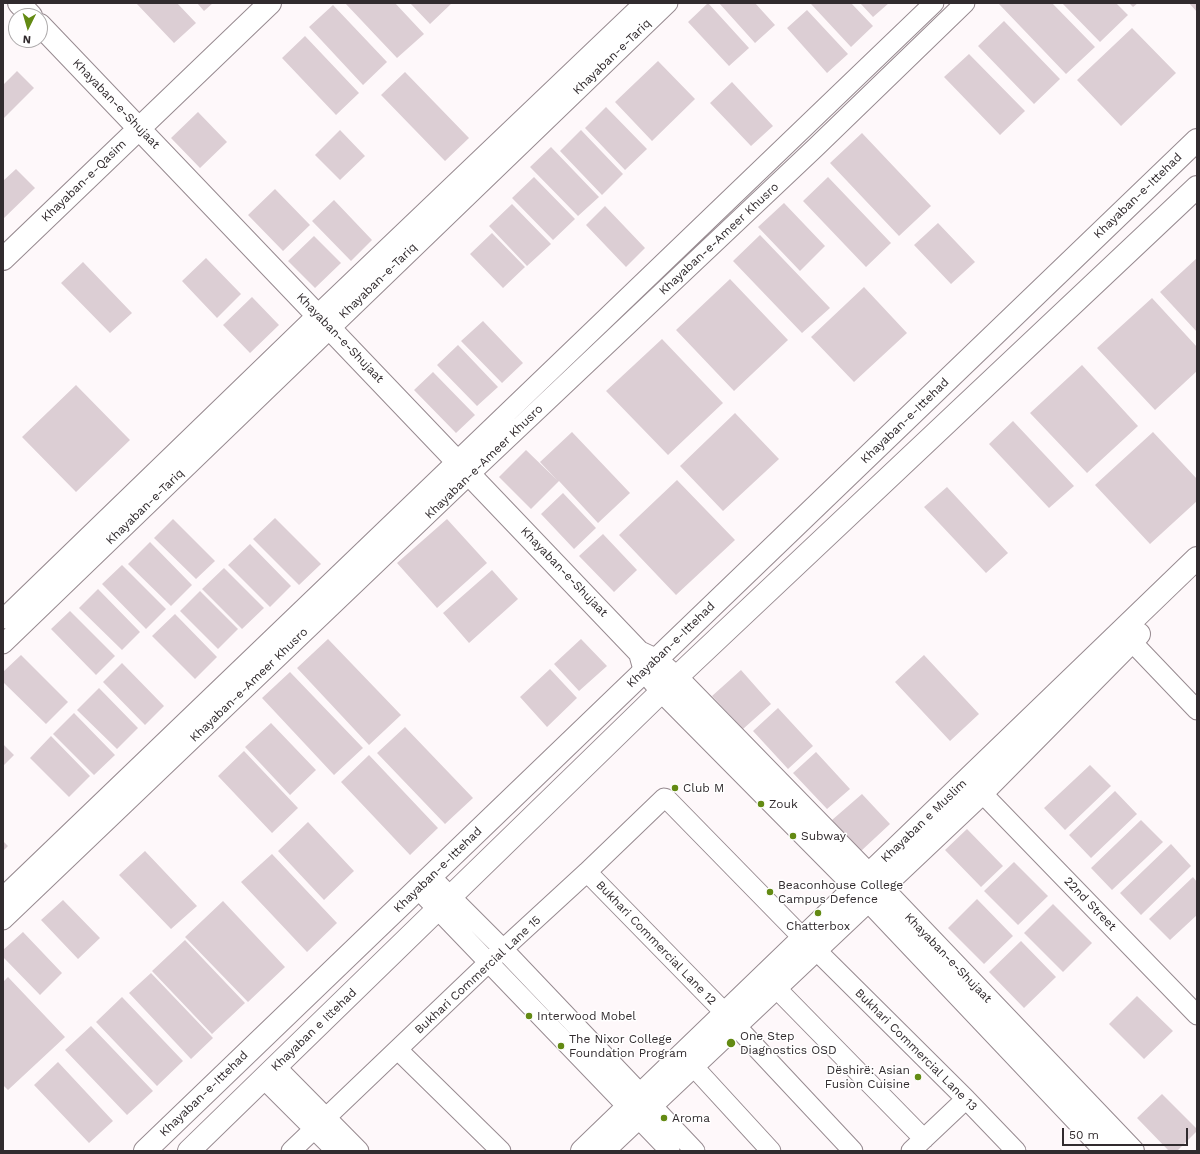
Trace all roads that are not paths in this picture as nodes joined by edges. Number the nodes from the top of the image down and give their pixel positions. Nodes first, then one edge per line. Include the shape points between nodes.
1 (248, 3) edge
2 (270, 3) edge
3 (644, 3) edge
4 (668, 3) edge
5 (934, 3) edge
6 (965, 3) edge
7 (48, 33) edge
8 (134, 123) junction
9 (1197, 140) edge
10 (791, 141) junction
11 (807, 156) junction
12 (764, 167) junction
13 (777, 184) junction
14 (1197, 187) edge
15 (3, 254) edge
16 (324, 321) junction
17 (464, 468) junction
18 (1197, 558) edge
19 (1197, 578) edge
20 (3, 619) edge
21 (1132, 642) junction
22 (3, 644) edge
23 (649, 662) junction
24 (671, 684) junction
25 (1197, 710) edge
26 (982, 793) junction
27 (664, 798) joint
28 (587, 872) junction
29 (424, 883) junction
30 (869, 888) junction
31 (3, 897) edge
32 (444, 902) junction
33 (3, 920) edge
34 (810, 944) junction
35 (503, 949) junction
36 (489, 962) junction
37 (776, 988) junction
38 (1197, 1015) edge
39 (730, 1020) junction
40 (398, 1050) junction
41 (693, 1066) junction
42 (270, 1073) junction
43 (966, 1099) junction
44 (640, 1106) junction
45 (320, 1123) junction
46 (917, 1145) edge
47 (145, 1151) edge
48 (189, 1151) edge
49 (291, 1151) edge
50 (336, 1151) edge
51 (359, 1151) edge
52 (501, 1151) edge
53 (582, 1151) edge
54 (603, 1151) edge
55 (670, 1151) edge
56 (695, 1151) edge
57 (771, 1151) edge
58 (853, 1151) edge
59 (1016, 1151) edge
60 (1106, 1151) edge
61 (1133, 1151) edge

1 - 8 main road, Khayaban-e-Qasim
2 - 8 main road, Khayaban-e-Qasim
3 - 16 street, Khayaban-e-Tariq
4 - 16 street, Khayaban-e-Tariq
5 - 10 street, Khayaban-e-Ameer Khusro
6 - 11 street, Khayaban-e-Ameer Khusro
7 - 8 main road, Khayaban-e-Shujaat
8 - 15 main road, Khayaban-e-Qasim
8 - 16 main road, Khayaban-e-Shujaat
9 - 23 main road, Khayaban-e-Ittehad
10 - 11 street via 788,147 791,157 801,160
10 - 12 street, Khayaban-e-Ameer Khusro
11 - 13 street, Khayaban-e-Ameer Khusro
12 - 13 street via 771,167 777,171
12 - 17 street, Khayaban-e-Ameer Khusro
13 - 17 street, Khayaban-e-Ameer Khusro
14 - 24 main road
16 - 17 main road, Khayaban-e-Shujaat
16 - 20 street, Khayaban-e-Tariq
16 - 22 street, Khayaban-e-Tariq
17 - 23 main road, Khayaban-e-Shujaat
17 - 31 street, Khayaban-e-Ameer Khusro
17 - 33 street, Khayaban-e-Ameer Khusro
18 - 30 main road, Khayaban e Muslim
19 - 21 main road, Khayaban e Muslim
21 - 25 street
21 - 26 main road, Khayaban e Muslim
23 - 24 main road via 644,678 653,683 656,691
23 - 24 main road via 668,656 672,665 681,668
23 - 29 main road, Khayaban-e-Ittehad
24 - 30 main road, Khayaban-e-Shujaat
24 - 32 main road
26 - 30 main road, Khayaban e Muslim
26 - 38 street, 22nd Street
27 - 28 street, Bukhari Commercial Lane 15
27 - 34 street, Bukhari Commercial Lane 13
28 - 35 street, Bukhari Commercial Lane 15
28 - 39 street, Bukhari Commercial Lane 12
29 - 32 street
29 - 47 main road, Khayaban-e-Ittehad
30 - 34 main road, Khayaban e Muslim
30 - 60 main road, Khayaban-e-Shujaat
30 - 61 main road, Khayaban-e-Shujaat
32 - 35 street
32 - 36 street
32 - 42 main road, Khayaban e Ittehad
34 - 37 main road, Khayaban e Muslim
34 - 39 main road, Khayaban e Muslim
34 - 43 street, Bukhari Commercial Lane 13
35 - 36 street, Bukhari Commercial Lane 15
35 - 44 street
36 - 40 street, Bukhari Commercial Lane 15
36 - 44 street
37 - 39 main road, Khayaban e Muslim
37 - 46 street
39 - 41 main road, Khayaban e Muslim
39 - 44 main road, Khayaban e Muslim
39 - 58 street, Bukhari Commercial Lane 12
40 - 45 street, Bukhari Commercial Lane 15
40 - 52 street
41 - 44 main road, Khayaban e Muslim
41 - 57 street
42 - 45 street
42 - 48 main road, Khayaban e Ittehad
43 - 46 street
43 - 59 street, Bukhari Commercial Lane 13
44 - 53 main road, Khayaban e Muslim
44 - 54 main road, Khayaban e Muslim
44 - 55 street
44 - 56 street
45 - 49 street, Bukhari Commercial Lane 15
45 - 50 street
45 - 51 street

